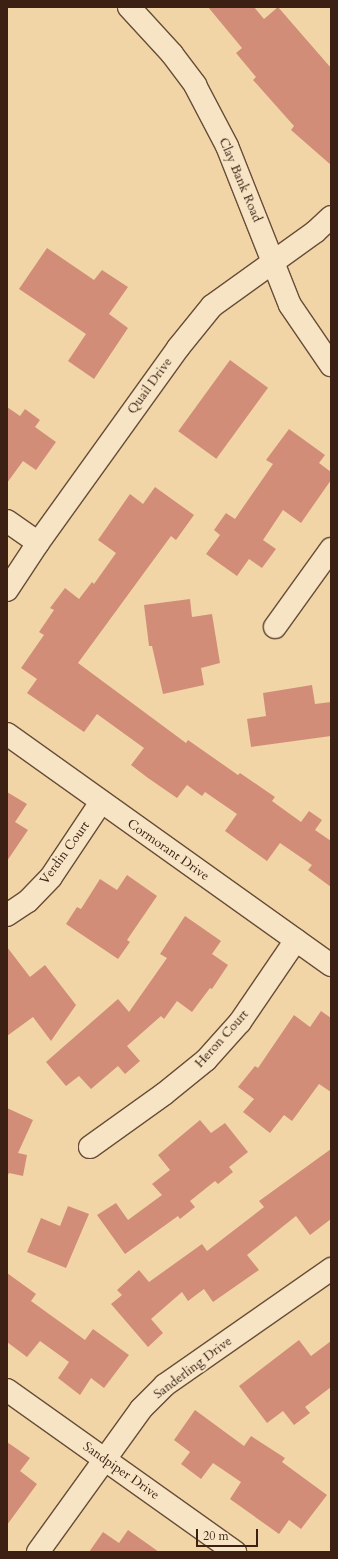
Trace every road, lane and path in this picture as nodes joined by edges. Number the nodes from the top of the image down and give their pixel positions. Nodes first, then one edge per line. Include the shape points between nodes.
1 (129, 7) edge
2 (331, 217) edge
3 (273, 260) junction
4 (331, 365) edge
5 (7, 521) edge
6 (38, 543) junction
7 (331, 548) edge
8 (7, 590) edge
9 (275, 627) dead end
10 (7, 734) edge
11 (101, 802) junction
12 (7, 915) edge
13 (296, 940) junction
14 (331, 964) edge
15 (90, 1147) dead end
16 (331, 1269) edge
17 (7, 1390) edge
18 (104, 1459) junction
19 (38, 1552) edge
20 (236, 1552) edge

1 - 3 street, Clay Bank Road via 172,54 195,85 228,146
2 - 3 street, Quail Drive via 315,232
3 - 4 street, Clay Bank Road via 290,305
3 - 6 street, Quail Drive via 212,306 178,348
5 - 6 street
6 - 8 street, Quail Drive
7 - 9 street
10 - 11 street, Cormorant Drive
11 - 12 street, Verdin Court via 51,877 28,901
11 - 13 street, Cormorant Drive
13 - 14 street, Cormorant Drive
13 - 15 street, Heron Court via 240,1022 206,1060
16 - 18 street, Sanderling Drive via 165,1386 141,1409
17 - 18 street, Sandpiper Drive
18 - 19 street, Sanderling Drive
18 - 20 street, Sandpiper Drive

